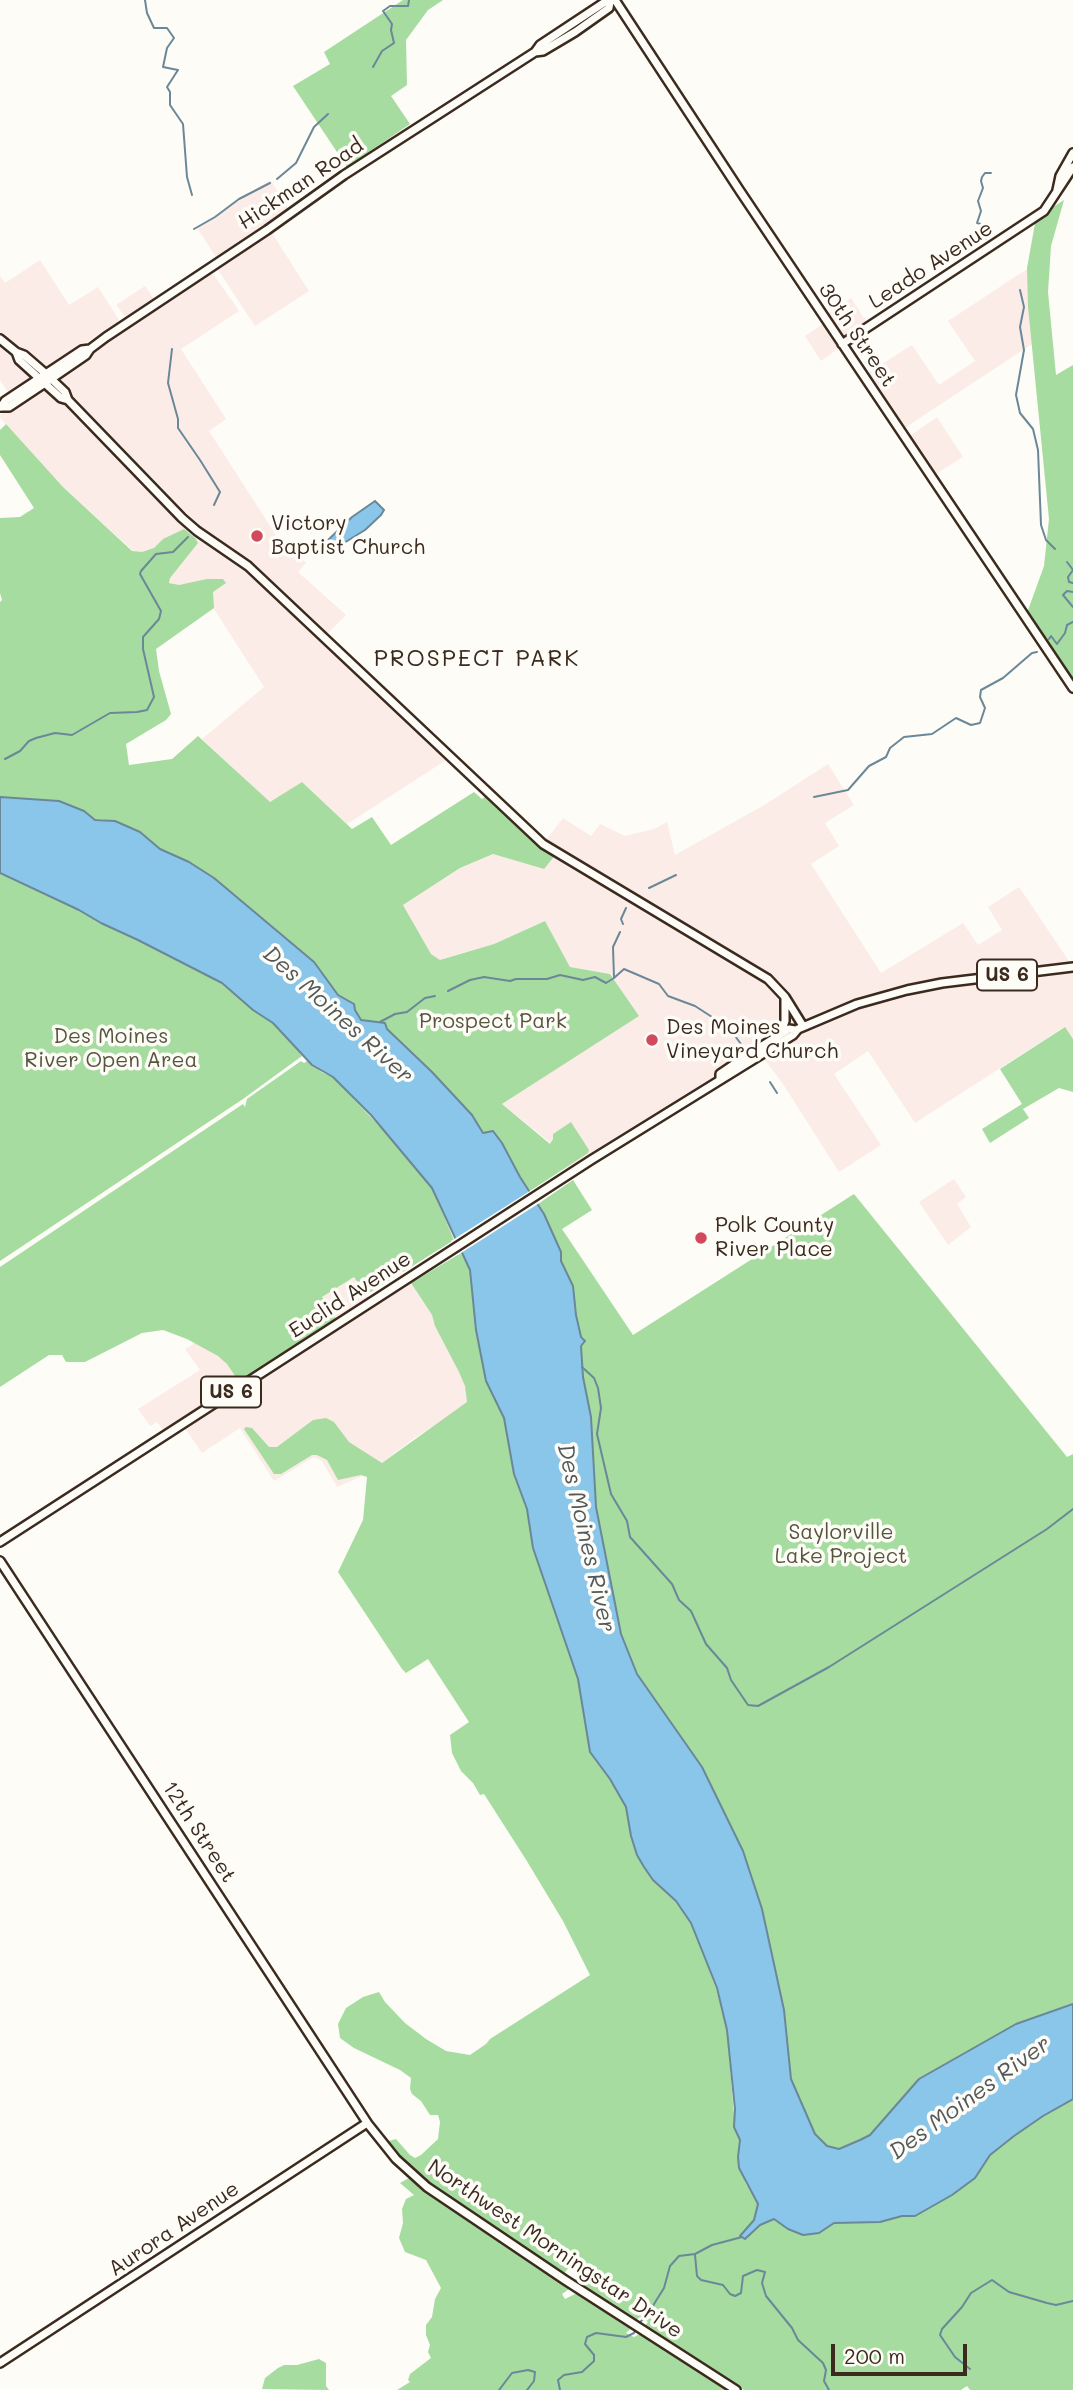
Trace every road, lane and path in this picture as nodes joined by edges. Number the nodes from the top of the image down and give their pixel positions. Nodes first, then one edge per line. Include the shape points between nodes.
1 (613, 1) edge
2 (1073, 153) edge
3 (1073, 167) edge
4 (1056, 194) junction
5 (0, 340) edge
6 (842, 344) junction
7 (46, 378) junction
8 (1, 407) edge
9 (1073, 688) edge
10 (1073, 967) edge
11 (785, 997) junction
12 (799, 1028) junction
13 (781, 1034) junction
14 (720, 1079) junction
15 (0, 1542) edge
16 (0, 1561) edge
17 (367, 2123) junction
18 (0, 2363) edge
19 (736, 2390) edge

1 - 6 main road, 30th Street
1 - 7 main road, Hickman Road via 568,36 535,52 344,175
2 - 4 main road
3 - 4 main road
4 - 6 main road, Leado Avenue via 1040,214
5 - 7 main road via 24,355
6 - 9 main road, 30th Street
7 - 8 main road, Hickman Road
7 - 11 main road via 183,518 248,566 544,844 768,979
10 - 12 main road, US 6 via 907,990
11 - 12 main road
11 - 13 main road
12 - 13 main road, Euclid Avenue / US 6
12 - 14 main road, Euclid Avenue / US 6
13 - 14 main road, Euclid Avenue / US 6 via 720,1074
14 - 15 main road, Euclid Avenue / US 6
16 - 17 main road, 12th Street
17 - 18 main road, Aurora Avenue
17 - 19 main road, Northwest Morningstar Drive via 427,2187

